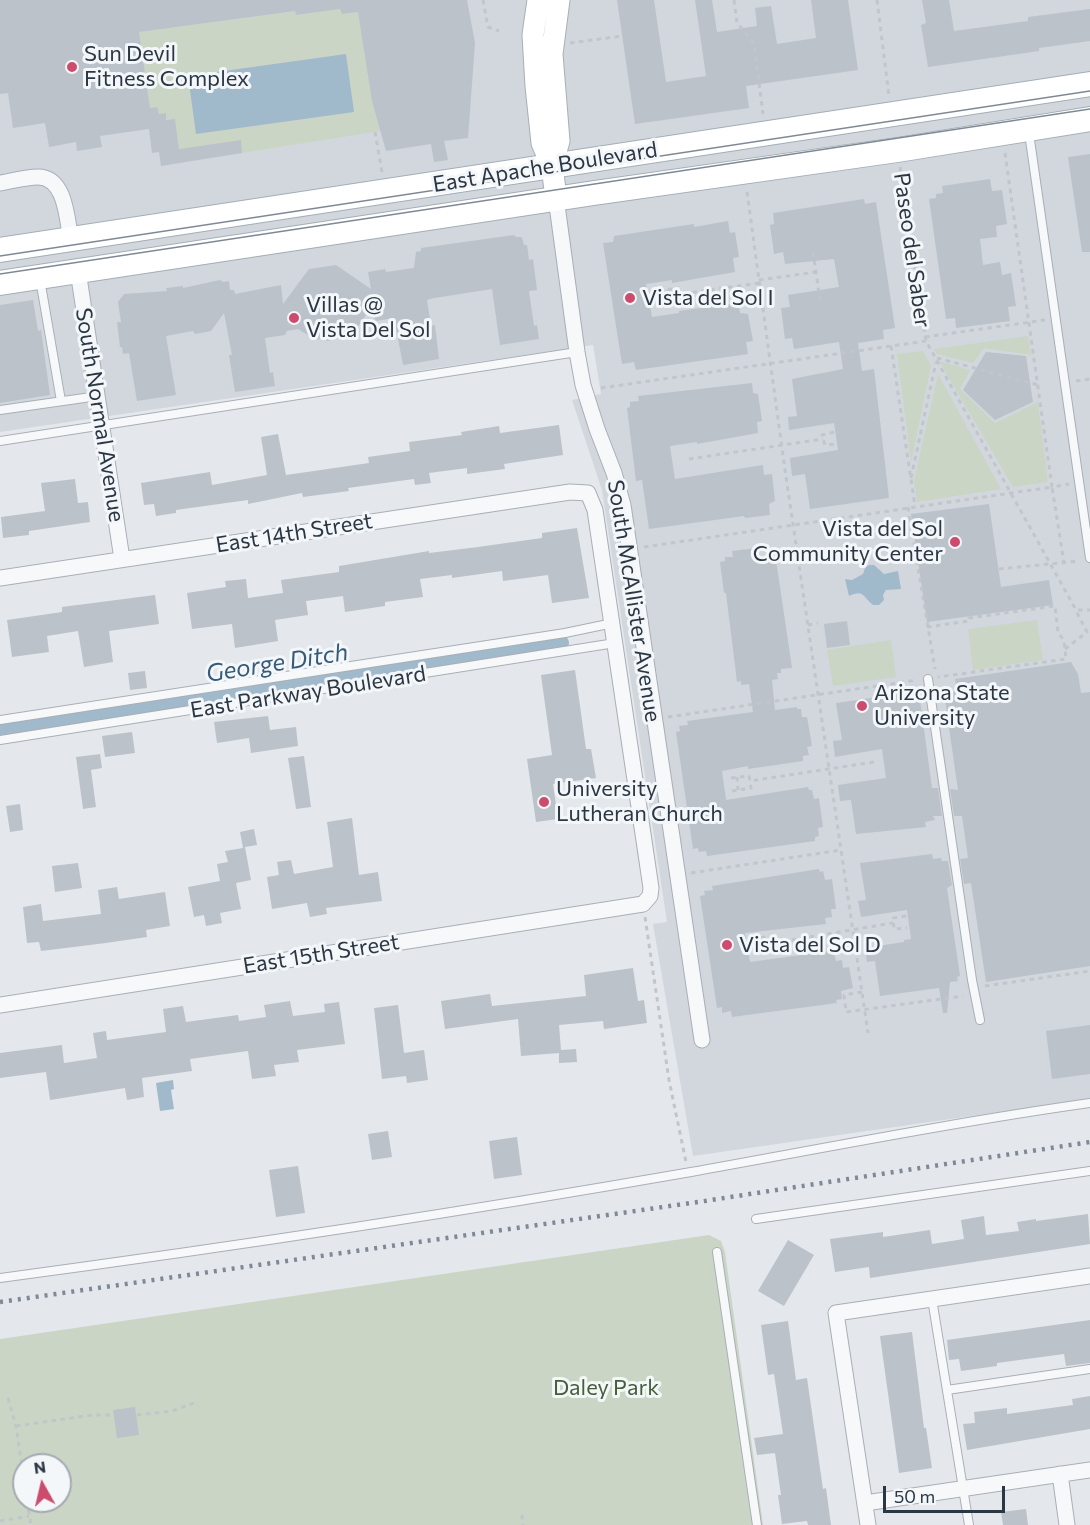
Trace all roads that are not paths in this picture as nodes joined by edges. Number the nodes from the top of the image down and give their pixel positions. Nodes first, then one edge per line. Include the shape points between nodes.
1 (538, 0) edge
2 (559, 0) edge
3 (1090, 84) edge
4 (1090, 119) edge
5 (1029, 129) junction
6 (552, 166) junction
7 (0, 183) edge
8 (556, 198) junction
9 (202, 219) junction
10 (71, 240) junction
11 (0, 250) edge
12 (0, 265) edge
13 (78, 271) junction
14 (40, 277) junction
15 (0, 283) edge
16 (577, 352) junction
17 (98, 396) junction
18 (62, 401) junction
19 (0, 410) edge
20 (102, 425) junction
21 (0, 441) edge
22 (588, 493) joint
23 (1090, 558) edge
24 (122, 559) junction
25 (0, 578) edge
26 (613, 623) junction
27 (615, 643) junction
28 (928, 679) road end
29 (0, 720) edge
30 (0, 740) edge
31 (643, 904) joint
32 (0, 1005) edge
33 (980, 1020) dead end
34 (702, 1040) dead end
35 (1090, 1103) edge
36 (1090, 1171) edge
37 (756, 1219) dead end
38 (717, 1252) dead end
39 (1090, 1276) edge
40 (0, 1278) edge
41 (932, 1299) junction
42 (1090, 1369) edge
43 (947, 1390) junction
44 (1090, 1470) edge
45 (1060, 1474) junction
46 (964, 1488) junction
47 (865, 1503) junction
48 (758, 1525) edge
49 (868, 1525) edge
50 (969, 1525) edge
51 (1067, 1525) edge

1 - 6 street, South McAllister Avenue via 533,35 536,86 542,143
2 - 6 street, South McAllister Avenue via 552,54 559,141
3 - 6 main road, East Apache Boulevard
4 - 5 main road, East Apache Boulevard
5 - 8 main road, East Apache Boulevard
5 - 23 lane
6 - 8 street, South McAllister Avenue
6 - 9 main road, East Apache Boulevard
7 - 10 street via 38,177 56,184
8 - 13 main road, East Apache Boulevard
8 - 16 street, South McAllister Avenue
9 - 10 main road, East Apache Boulevard
9 - 13 main road via 198,226 174,238 106,249
10 - 11 main road, East Apache Boulevard
10 - 12 main road via 69,246 47,258
13 - 14 main road, East Apache Boulevard
13 - 17 street, South Normal Avenue
14 - 15 main road, East Apache Boulevard
14 - 18 lane
16 - 20 lane
16 - 34 street, South McAllister Avenue via 589,405 622,504
17 - 18 lane
17 - 20 street, South Normal Avenue
18 - 19 lane
20 - 21 lane
20 - 24 street, South Normal Avenue
22 - 24 street, East 14th Street via 570,492
22 - 26 street, South McAllister Avenue via 595,510
24 - 25 street, East 14th Street
26 - 27 street, South McAllister Avenue
26 - 29 lane, East Parkway Boulevard
27 - 30 lane, East Parkway Boulevard
27 - 31 street, South McAllister Avenue via 651,888
28 - 33 lane
31 - 32 street, East 15th Street
35 - 40 lane via 448,1212
36 - 37 lane
38 - 48 lane
39 - 41 street
41 - 43 lane
41 - 47 street via 836,1313
42 - 43 lane
43 - 46 lane
44 - 45 street
45 - 46 street
45 - 51 street
46 - 47 street
46 - 50 lane
47 - 49 street

